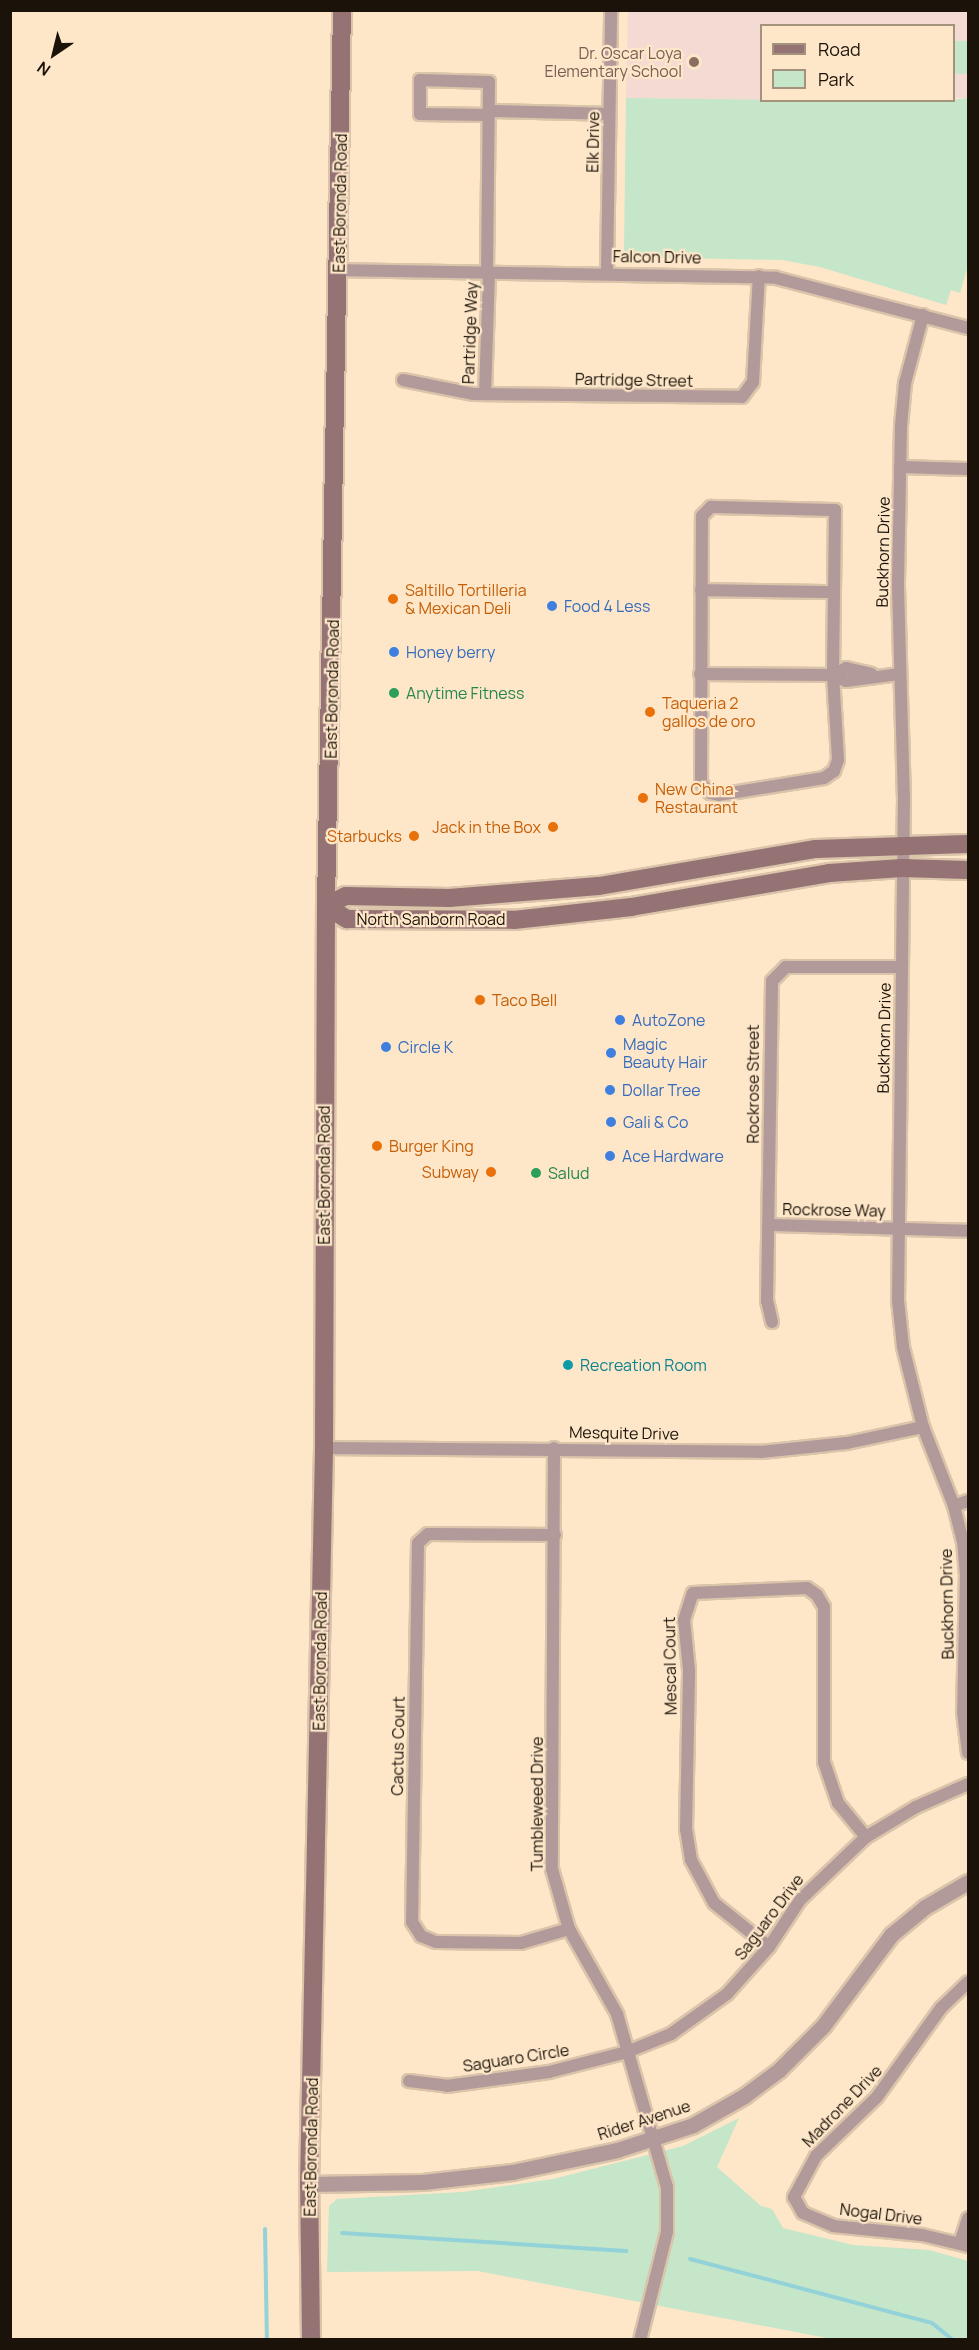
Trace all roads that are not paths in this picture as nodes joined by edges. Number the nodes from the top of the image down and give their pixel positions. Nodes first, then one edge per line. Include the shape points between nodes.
1 (342, 10) edge
2 (611, 10) edge
3 (489, 113) junction
4 (609, 114) junction
5 (339, 270) junction
6 (488, 273) junction
7 (607, 273) junction
8 (759, 276) junction
9 (923, 315) junction
10 (969, 328) edge
11 (402, 380) dead end
12 (485, 394) junction
13 (900, 467) junction
14 (969, 469) edge
15 (701, 590) junction
16 (834, 592) junction
17 (700, 674) junction
18 (899, 674) junction
19 (833, 675) junction
20 (902, 843) junction
21 (969, 844) edge
22 (902, 868) junction
23 (969, 870) edge
24 (326, 906) junction
25 (902, 967) junction
26 (770, 1225) junction
27 (898, 1228) junction
28 (969, 1231) edge
29 (772, 1322) dead end
30 (922, 1427) junction
31 (324, 1448) junction
32 (554, 1448) junction
33 (969, 1501) edge
34 (954, 1506) junction
35 (555, 1535) junction
36 (969, 1753) edge
37 (969, 1784) edge
38 (866, 1837) junction
39 (969, 1882) edge
40 (569, 1929) junction
41 (769, 1947) junction
42 (969, 1982) edge
43 (627, 2052) junction
44 (409, 2081) dead end
45 (654, 2140) junction
46 (309, 2184) junction
47 (795, 2203) joint
48 (969, 2218) edge
49 (964, 2244) edge
50 (311, 2340) edge
51 (640, 2340) edge

1 - 5 main road, East Boronda Road
2 - 4 street, Elk Drive
3 - 3 street, Partridge Way via 420,114 420,80 489,82
3 - 4 street
3 - 6 street, Partridge Way
4 - 7 street, Elk Drive
5 - 6 street, Falcon Drive
5 - 24 main road, East Boronda Road
6 - 7 street, Falcon Drive
6 - 12 street, Partridge Way
7 - 8 street, Falcon Drive
8 - 9 street, Falcon Drive via 813,285
8 - 12 street, Partridge Street via 753,382 742,397
9 - 10 street, Falcon Drive
9 - 13 street, Buckhorn Drive via 905,383
11 - 12 street, Partridge Street via 450,392
13 - 14 street
13 - 18 street, Buckhorn Drive
15 - 16 street
15 - 16 street via 703,513 711,507 732,507 835,510
15 - 17 street
16 - 19 street
17 - 19 street
17 - 19 street via 700,778 706,790 719,795 824,778 831,773 838,760
18 - 19 street via 875,675 846,668
18 - 20 street, Buckhorn Drive
20 - 21 main road, North Sanborn Road
20 - 22 street, Buckhorn Drive
20 - 24 main road, North Sanborn Road via 816,849 599,886 449,898 346,896
22 - 23 main road, North Sanborn Road
22 - 24 main road, North Sanborn Road via 788,879 631,907 514,920 347,919
22 - 25 street, Buckhorn Drive
24 - 31 main road, East Boronda Road
25 - 26 street, Rockrose Street via 786,967 772,981
25 - 27 street, Buckhorn Drive
26 - 27 street, Rockrose Way
26 - 29 street, Rockrose Street via 768,1307
27 - 28 street, Rockrose Way
27 - 30 street, Buckhorn Drive via 900,1323
30 - 32 street, Mesquite Drive via 847,1443 761,1452
30 - 34 street, Buckhorn Drive
31 - 32 street, Mesquite Drive
31 - 46 main road, East Boronda Road
32 - 35 street, Tumbleweed Drive
33 - 34 street
34 - 36 street, Buckhorn Drive via 966,1558 963,1712
35 - 40 street, Tumbleweed Drive via 551,1847 556,1889
35 - 40 street, Cactus Court via 428,1534 418,1543 412,1922 421,1936 436,1942 521,1943
37 - 38 street, Saguaro Drive via 916,1807
38 - 41 street, Saguaro Drive via 800,1900
38 - 41 street, Mescal Court via 838,1803 824,1762 824,1607 817,1595 807,1588 693,1593 684,1620 689,1670 686,1830 691,1860 714,1903
39 - 45 street, Rider Avenue via 925,1907 891,1935 823,2026 779,2070 710,2116
40 - 43 street, Tumbleweed Drive via 616,2014
41 - 43 street, Saguaro Drive via 727,1994 702,2014 671,2034
42 - 47 street, Madrone Drive via 941,2008 877,2097 816,2156 803,2175
43 - 44 street, Saguaro Circle via 549,2072 447,2086
43 - 45 street, Tumbleweed Drive
45 - 46 street, Rider Avenue via 568,2162 480,2176
45 - 51 street, Tumbleweed Drive via 666,2187 668,2216 663,2253
46 - 50 main road, East Boronda Road
47 - 49 street, Nogal Drive via 803,2213 846,2229 922,2235
48 - 49 street

